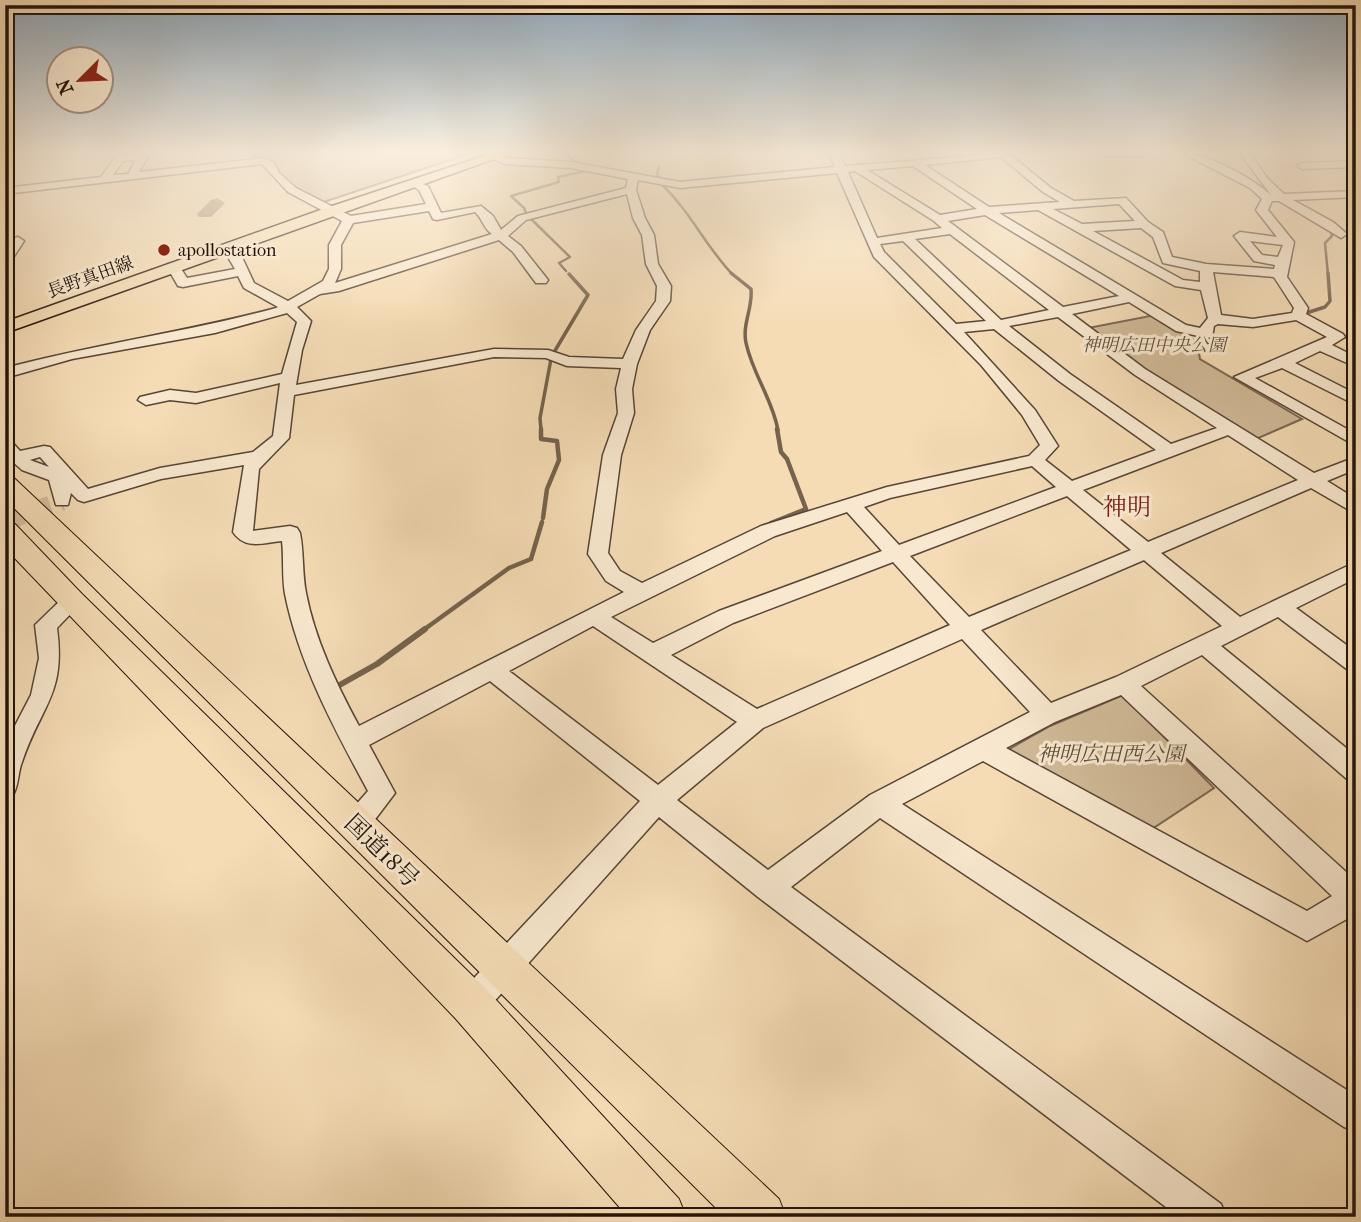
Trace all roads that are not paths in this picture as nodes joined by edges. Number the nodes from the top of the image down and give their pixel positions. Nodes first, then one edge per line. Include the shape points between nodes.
1 (324, 210) edge
2 (324, 210) edge
3 (329, 210) edge
4 (412, 210) edge
5 (433, 210) edge
6 (468, 210) edge
7 (479, 210) edge
8 (548, 210) edge
9 (637, 210) edge
10 (862, 210) edge
11 (922, 210) edge
12 (998, 210) edge
13 (1048, 210) edge
14 (1131, 210) edge
15 (1262, 210) edge
16 (1304, 210) edge
17 (987, 211) junction
18 (938, 219) junction
19 (349, 220) junction
20 (1144, 224) junction
21 (1081, 228) junction
22 (952, 230) junction
23 (1341, 234) dead end
24 (502, 235) junction
25 (906, 237) junction
26 (18, 241) dead end
27 (873, 242) junction
28 (1288, 242) junction
29 (228, 247) junction
30 (5, 261) edge
31 (173, 267) junction
32 (1280, 267) junction
33 (1206, 268) junction
34 (242, 271) junction
35 (541, 281) dead end
36 (1207, 287) junction
37 (316, 290) junction
38 (1131, 298) junction
39 (289, 307) junction
40 (1061, 312) junction
41 (1298, 316) junction
42 (5, 319) edge
43 (1215, 319) junction
44 (1000, 324) junction
45 (5, 328) edge
46 (954, 329) junction
47 (1322, 346) junction
48 (1283, 363) junction
49 (1356, 363) edge
50 (629, 364) junction
51 (5, 373) edge
52 (288, 384) junction
53 (146, 400) dead end
54 (1356, 400) edge
55 (1231, 428) junction
56 (1356, 441) edge
57 (1168, 450) junction
58 (258, 457) junction
59 (1035, 460) junction
60 (9, 462) edge
61 (1356, 462) edge
62 (1314, 481) junction
63 (1067, 488) junction
64 (62, 501) dead end
65 (851, 505) junction
66 (1356, 508) edge
67 (5, 531) edge
68 (1146, 552) junction
69 (896, 553) junction
70 (1353, 573) edge
71 (641, 592) junction
72 (72, 602) junction
73 (1280, 607) junction
74 (595, 617) junction
75 (1237, 626) junction
76 (965, 628) junction
77 (1203, 643) junction
78 (650, 655) junction
79 (1356, 664) edge
80 (491, 669) junction
81 (1124, 684) junction
82 (1048, 715) junction
83 (755, 721) junction
84 (353, 741) junction
85 (985, 749) junction
86 (1356, 771) edge
87 (5, 785) edge
88 (657, 801) junction
89 (879, 803) junction
90 (355, 825) junction
91 (768, 887) junction
92 (1355, 900) edge
93 (505, 968) junction
94 (471, 1004) junction
95 (1356, 1115) edge
96 (661, 1217) edge
97 (761, 1217) edge
98 (1208, 1217) edge

1 - 29 main road, 長野真田線
2 - 42 main road, 長野真田線
3 - 19 street
4 - 19 street
5 - 6 street via 437,217
7 - 24 street via 489,218 491,229
8 - 24 street via 522,218
9 - 50 street via 648,235 652,264 664,285 663,301 643,330
10 - 27 street
11 - 18 street
12 - 17 street
13 - 21 street
14 - 20 street
15 - 28 street
16 - 23 street
17 - 18 street
17 - 38 street
18 - 22 street
19 - 37 street via 335,245 335,269 329,283
20 - 21 street
20 - 33 street via 1159,235 1167,260
21 - 36 street via 1180,283
22 - 25 street
22 - 40 street
24 - 35 street
24 - 37 street
25 - 27 street
25 - 44 street via 940,274
26 - 30 street
27 - 46 street via 878,254
28 - 32 street
28 - 32 street via 1240,236 1258,258
29 - 31 main road, 長野真田線
29 - 34 street
31 - 34 street via 183,283
31 - 45 main road, 長野真田線
32 - 33 street
32 - 41 street via 1280,279 1298,299
33 - 36 street
34 - 39 street via 249,285
36 - 43 street
37 - 39 street
38 - 40 street
38 - 43 street via 1196,333 1207,334 1207,325
39 - 51 street via 215,329 71,355
39 - 52 street via 304,321 292,348
40 - 44 street
40 - 55 street via 1140,372
41 - 43 street via 1253,323
41 - 47 street via 1338,337
44 - 46 street
44 - 57 street via 1082,393
46 - 59 street via 1029,413 1049,446
47 - 48 street
47 - 49 street
48 - 54 street
48 - 56 street via 1242,377
50 - 52 street via 494,353
50 - 71 street via 626,413 612,455 598,554 613,576
52 - 53 street via 196,398 170,395
52 - 58 street via 281,438
55 - 57 street
55 - 62 street
57 - 63 street
58 - 60 street via 160,474 84,496 44,451
58 - 84 street via 250,469 243,531 248,538 290,533 295,594 311,648
59 - 63 street
59 - 65 street
60 - 64 street via 51,472 62,488
60 - 90 highway, 国道18号
61 - 62 street
62 - 66 street
62 - 68 street
63 - 68 street
63 - 69 street
65 - 69 street
65 - 71 street via 768,531
67 - 72 highway, 国道18号
68 - 75 street
68 - 76 street
69 - 76 street
69 - 78 street via 726,617
70 - 73 street
71 - 74 street
72 - 87 street via 46,625 50,659 42,696 9,762
72 - 94 highway, 国道18号
73 - 75 street
73 - 79 street
74 - 78 street
74 - 80 street
75 - 77 street
76 - 82 street
76 - 83 street
77 - 81 street
77 - 86 street
78 - 83 street
80 - 84 street
80 - 88 street
81 - 82 street
81 - 92 street
82 - 85 street
83 - 88 street
84 - 90 street via 382,793
85 - 89 street
85 - 92 street via 1307,927
88 - 91 street
88 - 93 street
89 - 91 street
89 - 95 street
90 - 93 highway, 国道18号
91 - 98 street
93 - 94 street
93 - 97 highway, 国道18号
94 - 96 highway, 国道18号

